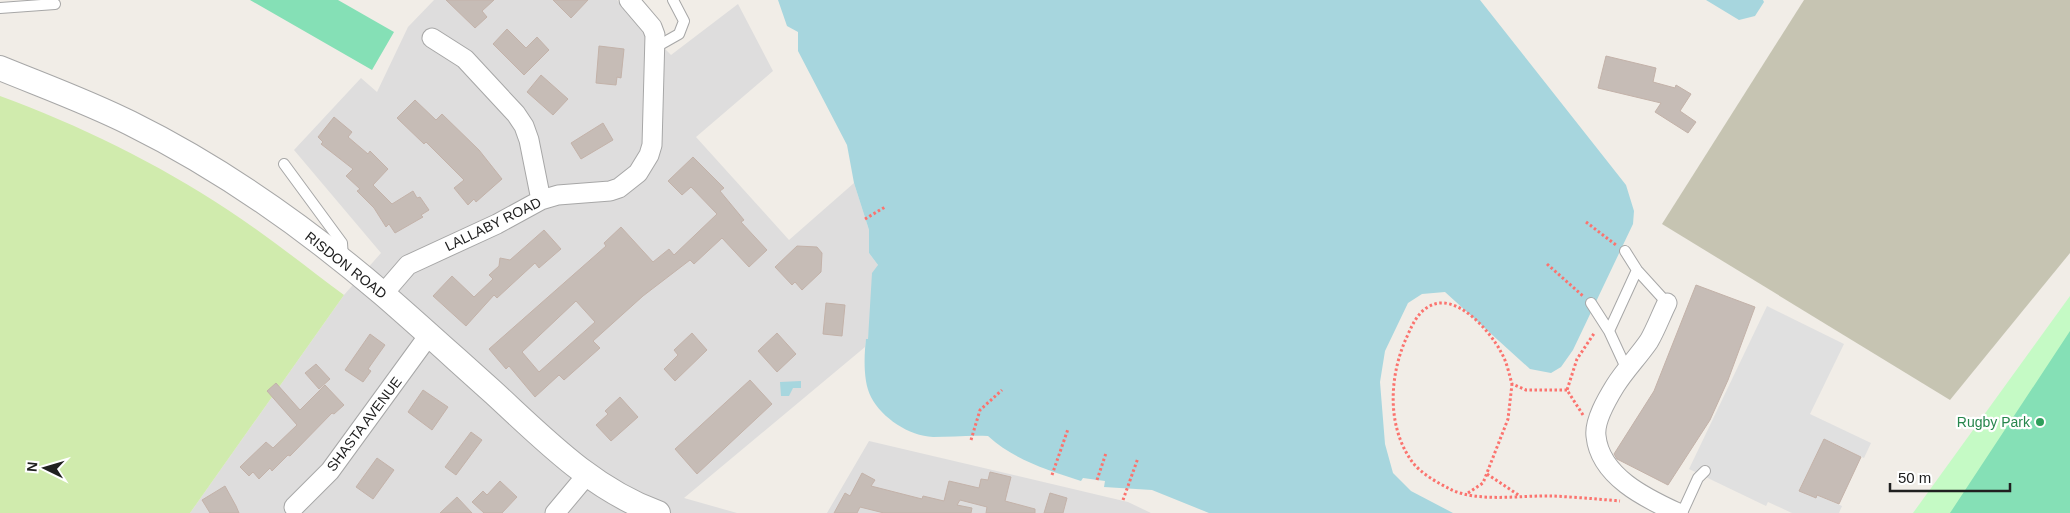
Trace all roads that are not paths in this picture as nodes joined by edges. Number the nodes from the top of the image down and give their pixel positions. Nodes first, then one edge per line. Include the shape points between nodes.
1 (629, 0) edge
2 (673, 0) edge
3 (55, 4) dead end
4 (0, 8) edge
5 (432, 38) dead end
6 (656, 47) junction
7 (0, 68) edge
8 (284, 164) dead end
9 (541, 200) junction
10 (1625, 252) road end
11 (343, 261) junction
12 (1637, 270) junction
13 (383, 294) junction
14 (1592, 303) road end
15 (1667, 303) joint
16 (1609, 331) junction
17 (429, 335) junction
18 (1627, 370) junction
19 (1705, 471) dead end
20 (586, 476) junction
21 (294, 507) dead end
22 (554, 513) edge
23 (658, 513) edge
24 (1678, 513) edge
25 (1682, 513) edge

1 - 6 street, LALLABY ROAD via 652,27
2 - 6 lane via 684,20 679,34
3 - 4 lane
5 - 9 street via 464,59 516,114 529,140
6 - 9 street, LALLABY ROAD via 652,145 644,164 628,181 610,191 558,195
7 - 11 street, RISDON ROAD via 80,100 214,169
8 - 11 lane via 342,243
9 - 13 street, LALLABY ROAD via 408,265
10 - 12 lane
11 - 13 street, RISDON ROAD
12 - 15 lane
12 - 16 lane
13 - 17 street, RISDON ROAD
14 - 16 lane
15 - 18 street via 1650,340
16 - 18 lane
17 - 20 street, RISDON ROAD
17 - 21 street, SHASTA AVENUE via 330,470
18 - 24 street via 1602,412 1596,434 1602,458 1616,476 1655,503
19 - 25 lane via 1698,478
20 - 22 street
20 - 23 street, RISDON ROAD

